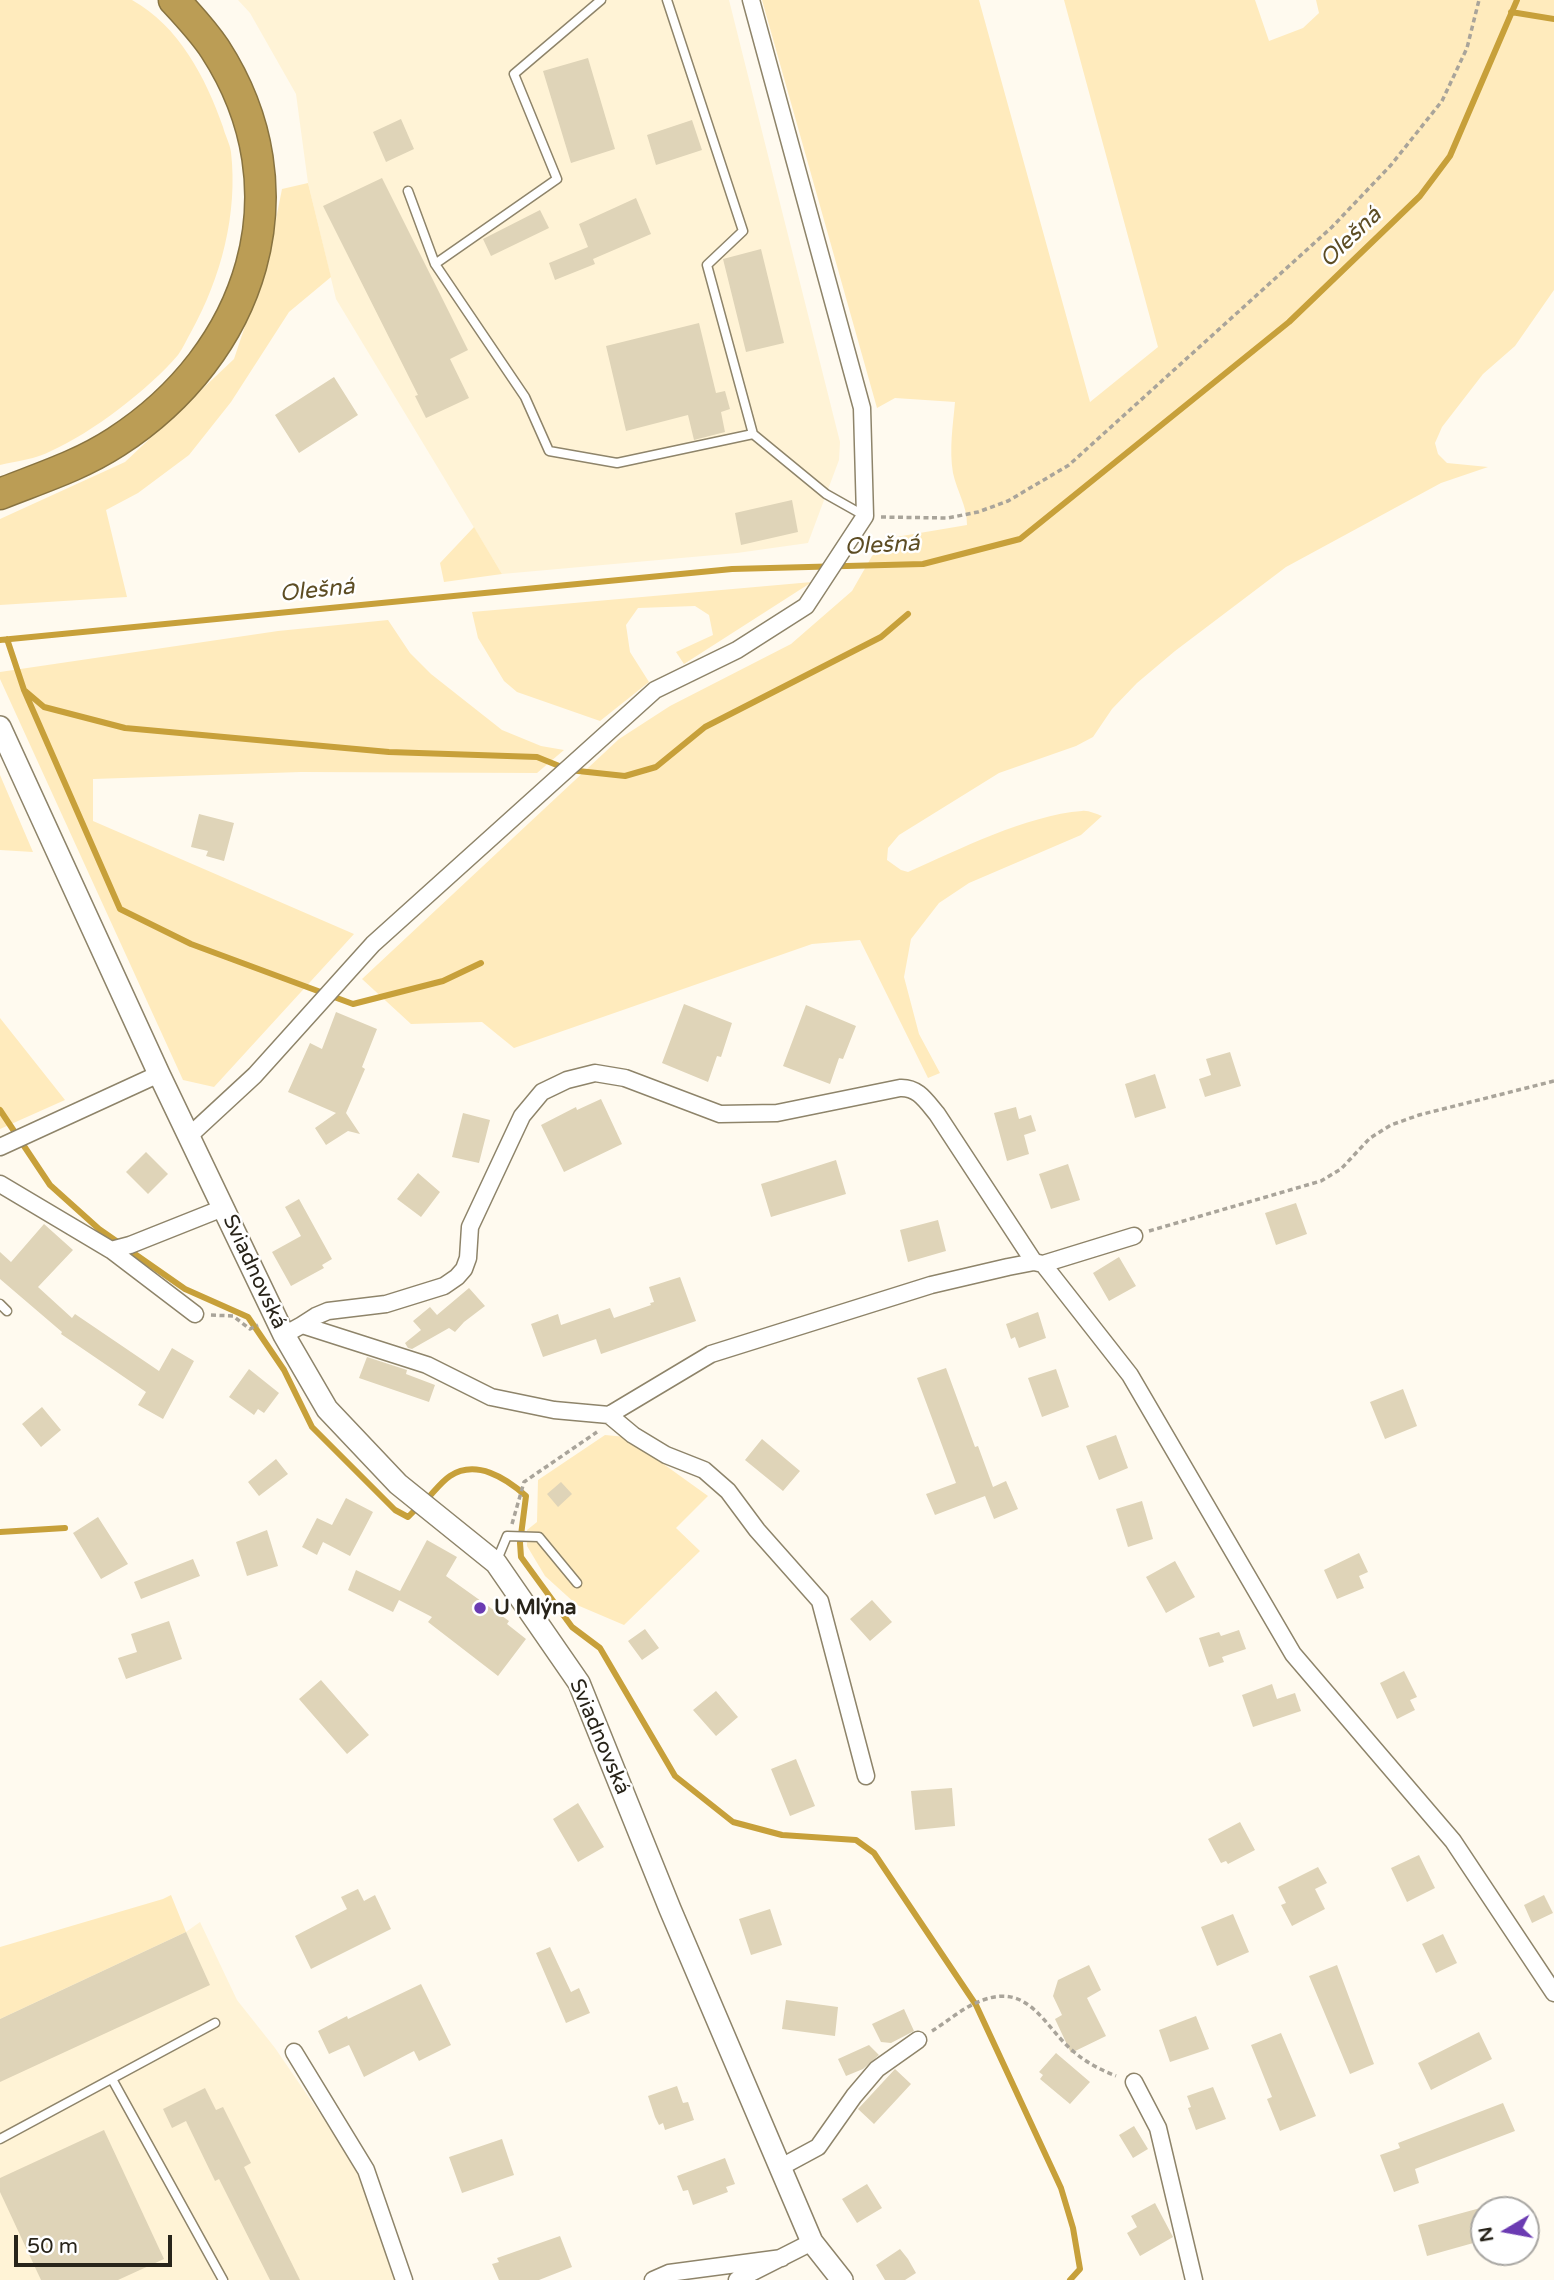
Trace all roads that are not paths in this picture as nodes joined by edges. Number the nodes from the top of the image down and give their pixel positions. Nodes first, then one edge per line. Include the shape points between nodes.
1 (174, 0) edge
2 (601, 0) edge
3 (667, 0) edge
4 (751, 0) edge
5 (408, 191) dead end
6 (435, 264) junction
7 (753, 433) junction
8 (1, 494) edge
9 (865, 516) junction
10 (0, 727) edge
11 (159, 1074) junction
12 (189, 1136) junction
13 (2, 1147) edge
14 (0, 1184) edge
15 (223, 1208) junction
16 (1134, 1236) road end
17 (120, 1248) junction
18 (1039, 1263) junction
19 (0, 1304) edge
20 (7, 1311) dead end
21 (195, 1314) road end
22 (293, 1330) junction
23 (609, 1415) junction
24 (496, 1563) junction
25 (577, 1583) dead end
26 (866, 1776) dead end
27 (1554, 1993) edge
28 (215, 2023) dead end
29 (918, 2040) road end
30 (294, 2052) dead end
31 (112, 2078) junction
32 (1134, 2082) road end
33 (0, 2139) edge
34 (781, 2167) junction
35 (812, 2242) junction
36 (782, 2258) junction
37 (222, 2278) edge
38 (212, 2280) edge
39 (404, 2280) edge
40 (653, 2280) edge
41 (737, 2280) edge
42 (842, 2280) edge
43 (1194, 2280) edge

1 - 8 highway via 215,49 248,120 260,197 250,273 211,354 151,416 81,462
2 - 6 lane via 514,74 557,179
3 - 7 lane via 743,231 707,265
4 - 9 street via 862,408
5 - 6 lane
6 - 7 lane via 525,397 549,451 617,463
7 - 9 lane via 826,494
9 - 12 street via 806,606 737,650 655,690 373,944 255,1075
10 - 11 street, Sviadnovská
11 - 12 street, Sviadnovská
11 - 13 street
12 - 15 street, Sviadnovská
14 - 17 street
15 - 17 street
15 - 22 street, Sviadnovská
16 - 18 street
17 - 21 street
18 - 22 street via 918,1092 900,1088 777,1113 720,1114 625,1078 595,1073 566,1080 542,1093 527,1109 470,1227 468,1258 457,1278 386,1304 328,1311
18 - 23 street via 931,1285 711,1354
18 - 27 street via 1130,1376 1293,1654 1453,1841
19 - 20 lane
22 - 23 street via 426,1365 491,1396 554,1410
22 - 24 street, Sviadnovská via 327,1409 398,1484
23 - 26 street via 666,1455 704,1470 728,1491 820,1601
24 - 25 lane via 507,1536 539,1537
24 - 34 street, Sviadnovská via 579,1683
28 - 31 lane
29 - 34 street via 877,2069 818,2147
30 - 39 street via 366,2170
31 - 33 lane
31 - 37 lane
32 - 43 street via 1158,2127
34 - 35 street, Sviadnovská
35 - 36 street
35 - 42 street, Sviadnovská
36 - 40 street via 669,2273
36 - 41 street
37 - 38 lane

